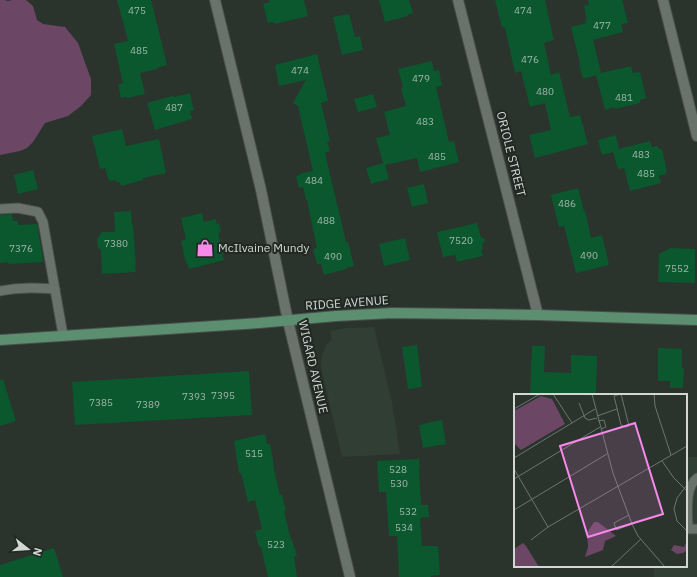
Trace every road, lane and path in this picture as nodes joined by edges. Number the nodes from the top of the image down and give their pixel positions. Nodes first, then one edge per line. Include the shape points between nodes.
1 (215, 0) edge
2 (458, 0) edge
3 (663, 0) edge
4 (697, 136) edge
5 (0, 209) edge
6 (55, 289) junction
7 (0, 291) edge
8 (538, 315) junction
9 (697, 320) edge
10 (288, 321) junction
11 (63, 335) junction
12 (0, 340) edge
13 (697, 478) edge
14 (697, 529) edge
15 (350, 577) edge

1 - 10 street, WIGARD AVENUE
2 - 8 street, ORIOLE STREET
3 - 4 street
5 - 6 lane via 18,208 38,212 43,222
6 - 7 lane via 20,288
6 - 11 lane
8 - 9 main road, RIDGE AVENUE
8 - 10 main road, RIDGE AVENUE via 392,313
10 - 11 main road, RIDGE AVENUE
10 - 15 street, WIGARD AVENUE
11 - 12 main road, RIDGE AVENUE
13 - 14 lane via 690,486 688,494 688,529

